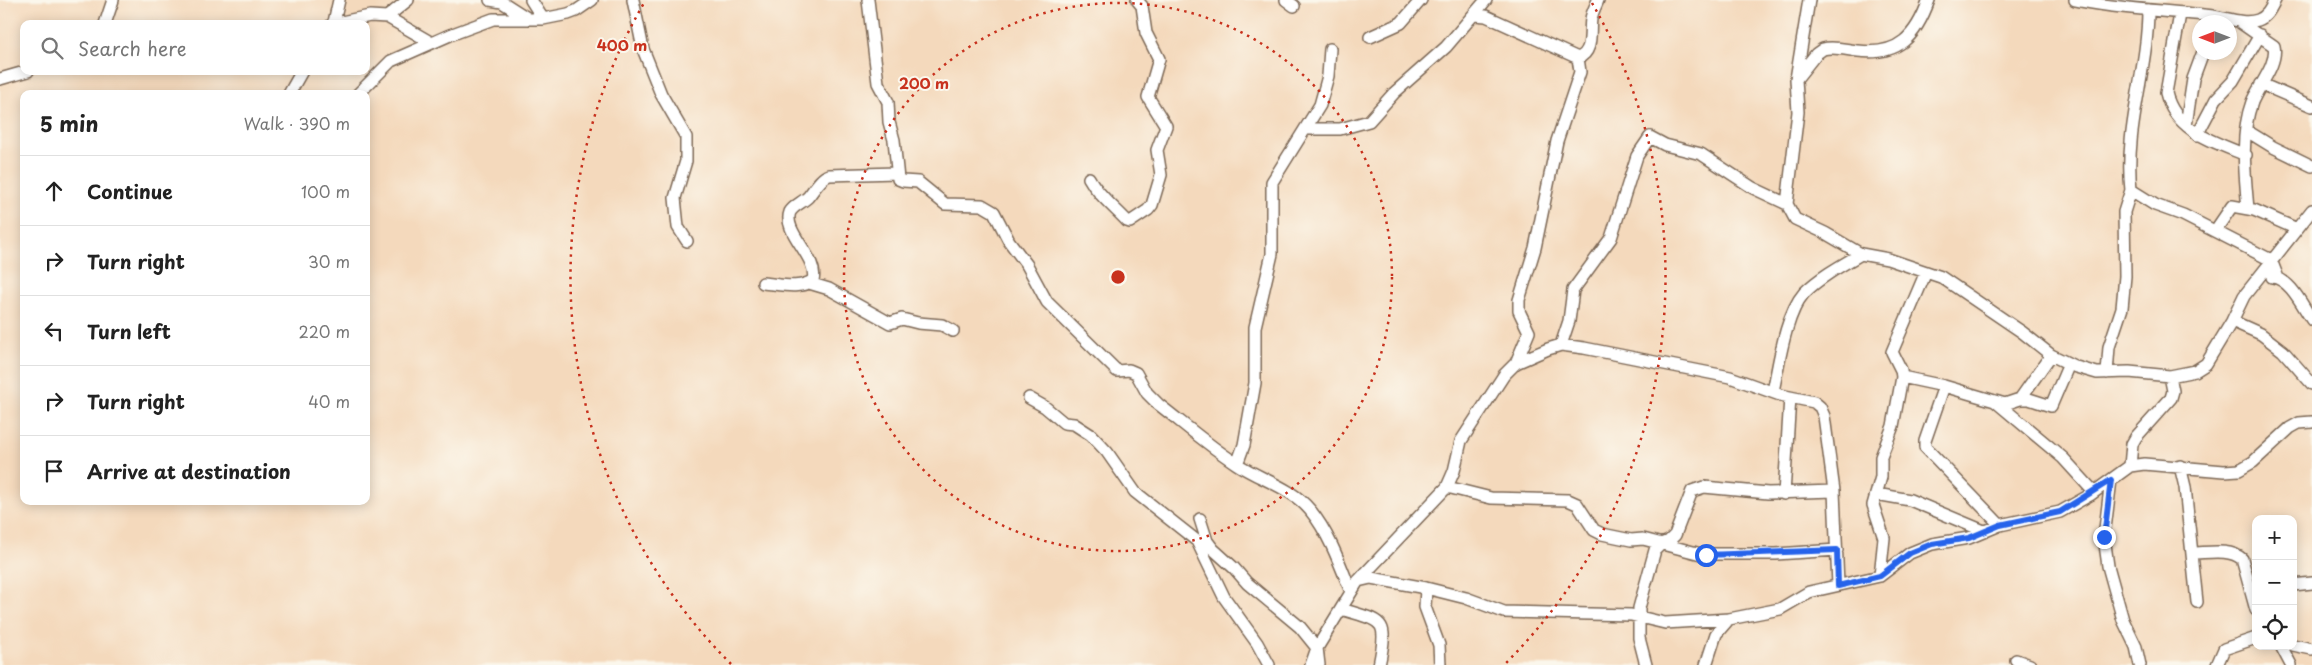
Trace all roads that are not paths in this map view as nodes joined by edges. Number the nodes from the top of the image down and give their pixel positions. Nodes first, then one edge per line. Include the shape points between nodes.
1 (113, 0) edge
2 (339, 0) edge
3 (408, 0) edge
4 (490, 0) edge
5 (531, 0) edge
6 (592, 0) edge
7 (633, 0) edge
8 (868, 0) edge
9 (1137, 0) edge
10 (1421, 0) edge
11 (1486, 0) edge
12 (1598, 0) edge
13 (1809, 0) edge
14 (1929, 0) edge
15 (2075, 0) edge
16 (2275, 0) edge
17 (2146, 7) edge
18 (2180, 14) junction
19 (1475, 15) junction
20 (2192, 16) edge
21 (388, 17) junction
22 (537, 19) junction
23 (106, 20) edge
24 (334, 20) edge
25 (349, 20) edge
26 (2238, 21) joint
27 (2260, 35) junction
28 (1370, 38) dead end
29 (432, 43) junction
30 (1330, 49) dead end
31 (1578, 58) junction
32 (2200, 60) edge
33 (20, 73) edge
34 (300, 75) edge
35 (0, 79) edge
36 (1796, 79) junction
37 (2261, 84) junction
38 (291, 90) edge
39 (362, 90) edge
40 (2312, 106) edge
41 (2186, 125) junction
42 (1305, 129) junction
43 (2247, 131) junction
44 (2197, 135) junction
45 (2246, 155) junction
46 (2312, 166) edge
47 (896, 173) junction
48 (1089, 178) dead end
49 (2131, 190) junction
50 (1787, 204) junction
51 (2248, 209) junction
52 (2312, 210) edge
53 (2300, 224) junction
54 (2312, 228) edge
55 (2214, 231) junction
56 (686, 241) dead end
57 (1861, 254) junction
58 (2271, 260) junction
59 (1926, 272) junction
60 (2258, 278) junction
61 (2278, 278) junction
62 (763, 283) dead end
63 (809, 283) junction
64 (2312, 320) edge
65 (2232, 321) junction
66 (953, 331) dead end
67 (1561, 345) junction
68 (2051, 354) junction
69 (1516, 363) junction
70 (2069, 364) junction
71 (2107, 373) junction
72 (2170, 376) junction
73 (1902, 377) junction
74 (2312, 384) edge
75 (1944, 386) junction
76 (1773, 392) junction
77 (1790, 397) junction
78 (1029, 398) dead end
79 (2020, 399) junction
80 (1994, 401) junction
81 (2312, 422) edge
82 (1237, 464) junction
83 (2130, 466) junction
84 (2180, 466) junction
85 (2111, 480) junction
86 (1447, 488) junction
87 (1834, 491) junction
88 (2094, 492) junction
89 (1784, 494) junction
90 (1876, 494) junction
91 (1200, 519) dead end
92 (2000, 525) junction
93 (1984, 531) junction
94 (1661, 544) junction
95 (1837, 550) junction
96 (2192, 553) junction
97 (1880, 576) junction
98 (1358, 581) junction
99 (2312, 583) edge
100 (2252, 584) edge
101 (2297, 585) edge
102 (1838, 586) junction
103 (1426, 588) junction
104 (1351, 592) junction
105 (2197, 602) dead end
106 (1340, 609) junction
107 (1638, 617) junction
108 (1728, 619) junction
109 (2252, 639) edge
110 (2297, 646) edge
111 (1317, 648) junction
112 (2312, 649) edge
113 (2283, 650) edge
114 (2016, 660) dead end
115 (1269, 665) edge
116 (1311, 665) edge
117 (1319, 665) edge
118 (1379, 665) edge
119 (1440, 665) edge
120 (1646, 665) edge
121 (1706, 665) edge
122 (2030, 665) edge
123 (2140, 665) edge
124 (2217, 665) edge
125 (2291, 665) edge

1 - 23 street
2 - 24 street
3 - 21 street
4 - 22 street via 502,2
5 - 22 street
6 - 22 street via 576,11
7 - 56 street via 643,49 661,94 686,137 686,161 676,198 678,227
8 - 47 street via 878,83 888,102 895,145
9 - 48 street via 1142,6 1146,33 1159,59 1148,96 1166,126 1157,150 1161,175 1150,208 1130,222 1096,190
10 - 28 street via 1401,23
11 - 19 street
12 - 31 street via 1591,19 1588,48
13 - 36 street
14 - 36 street via 1916,28 1901,44 1875,52 1823,49
15 - 17 street
16 - 26 street via 2265,17 2258,21
17 - 18 street
17 - 49 street via 2146,46 2134,116 2129,177
18 - 20 street
18 - 41 street via 2166,93 2168,104
19 - 31 street via 1486,16
19 - 42 street via 1368,120 1340,129
21 - 25 street
21 - 29 street
22 - 29 street via 493,19
26 - 27 street
27 - 37 street via 2276,51
27 - 44 street via 2232,81 2216,99
29 - 39 street via 391,61
30 - 42 street via 1328,76 1320,105
31 - 69 street via 1580,72 1557,141 1535,248 1519,300 1519,311 1529,332
32 - 41 street via 2193,78
33 - 35 street
34 - 38 street
36 - 50 street via 1798,112
37 - 40 street
37 - 43 street via 2248,115
41 - 44 street
42 - 82 street via 1272,182 1272,254 1255,327 1255,383 1244,445
43 - 45 street
43 - 46 street
44 - 45 street
45 - 51 street
47 - 63 street via 826,176 792,210 790,220 798,242 814,268 813,280
47 - 82 street via 898,179 918,182 945,204 982,205 994,212 1008,241 1027,265 1047,302 1117,371 1136,373 1158,404
49 - 55 street via 2155,205
49 - 71 street via 2124,212 2122,308 2109,347
50 - 57 street via 1795,219
50 - 67 street via 1753,188 1701,154 1665,146 1650,136 1637,156 1611,238 1573,290 1569,321
51 - 53 street
51 - 55 street via 2237,206 2228,209
52 - 53 street
53 - 54 street
53 - 58 street
55 - 58 street
57 - 59 street via 1882,257
57 - 76 street via 1815,285 1799,301 1789,324
58 - 60 street
58 - 61 street
59 - 68 street via 1956,286
59 - 73 street via 1892,352
60 - 61 street
60 - 65 street via 2244,296
61 - 64 street via 2287,285
62 - 63 street via 799,286
63 - 66 street via 830,289 890,323 904,319 942,325
65 - 72 street via 2206,364 2195,371
65 - 74 street via 2261,334 2283,350
67 - 69 street
67 - 76 street via 1730,378
68 - 70 street
68 - 79 street
69 - 86 street via 1498,380 1461,441
70 - 71 street via 2087,372
70 - 79 street via 2050,406
71 - 72 street
72 - 83 street via 2171,398 2136,436
73 - 75 street
73 - 90 street via 1896,413 1881,457 1881,477
75 - 80 street
75 - 92 street via 1925,447
76 - 77 street
77 - 87 street via 1814,402 1820,408 1826,427
77 - 89 street
78 - 115 street via 1064,423 1074,424 1091,435 1135,492 1196,541 1224,597
79 - 80 street via 2005,404
80 - 88 street via 2063,458
81 - 84 street via 2290,428 2253,462 2239,470
82 - 104 street via 1280,486 1311,511 1334,551
83 - 84 street
83 - 85 street
84 - 96 street
85 - 88 street
85 - 123 street via 2104,537 2108,566 2122,620 2136,647
86 - 94 street via 1491,498 1568,500 1577,504 1598,532 1612,538 1642,539
86 - 98 street
87 - 89 street
87 - 95 street
88 - 92 street via 2060,512
89 - 94 street via 1700,488 1689,495 1675,535 1669,542
90 - 93 street via 1910,500
90 - 97 street via 1874,510 1884,538
91 - 111 street via 1213,549 1247,583 1300,627
92 - 93 street
93 - 97 street via 1969,538 1916,550
94 - 95 street via 1710,556
94 - 107 street via 1653,554
95 - 102 street
96 - 100 street via 2236,554 2242,558
96 - 105 street
97 - 102 street
98 - 103 street via 1371,578
98 - 104 street
99 - 101 street
102 - 108 street via 1809,592 1780,608
103 - 107 street via 1504,612
103 - 119 street via 1425,607 1440,645
104 - 106 street
106 - 111 street
106 - 118 street via 1373,619 1382,626 1385,639
107 - 108 street via 1665,624
107 - 120 street
108 - 121 street via 1716,634
109 - 124 street via 2224,649
110 - 112 street
111 - 116 street
111 - 117 street
113 - 125 street
114 - 122 street

